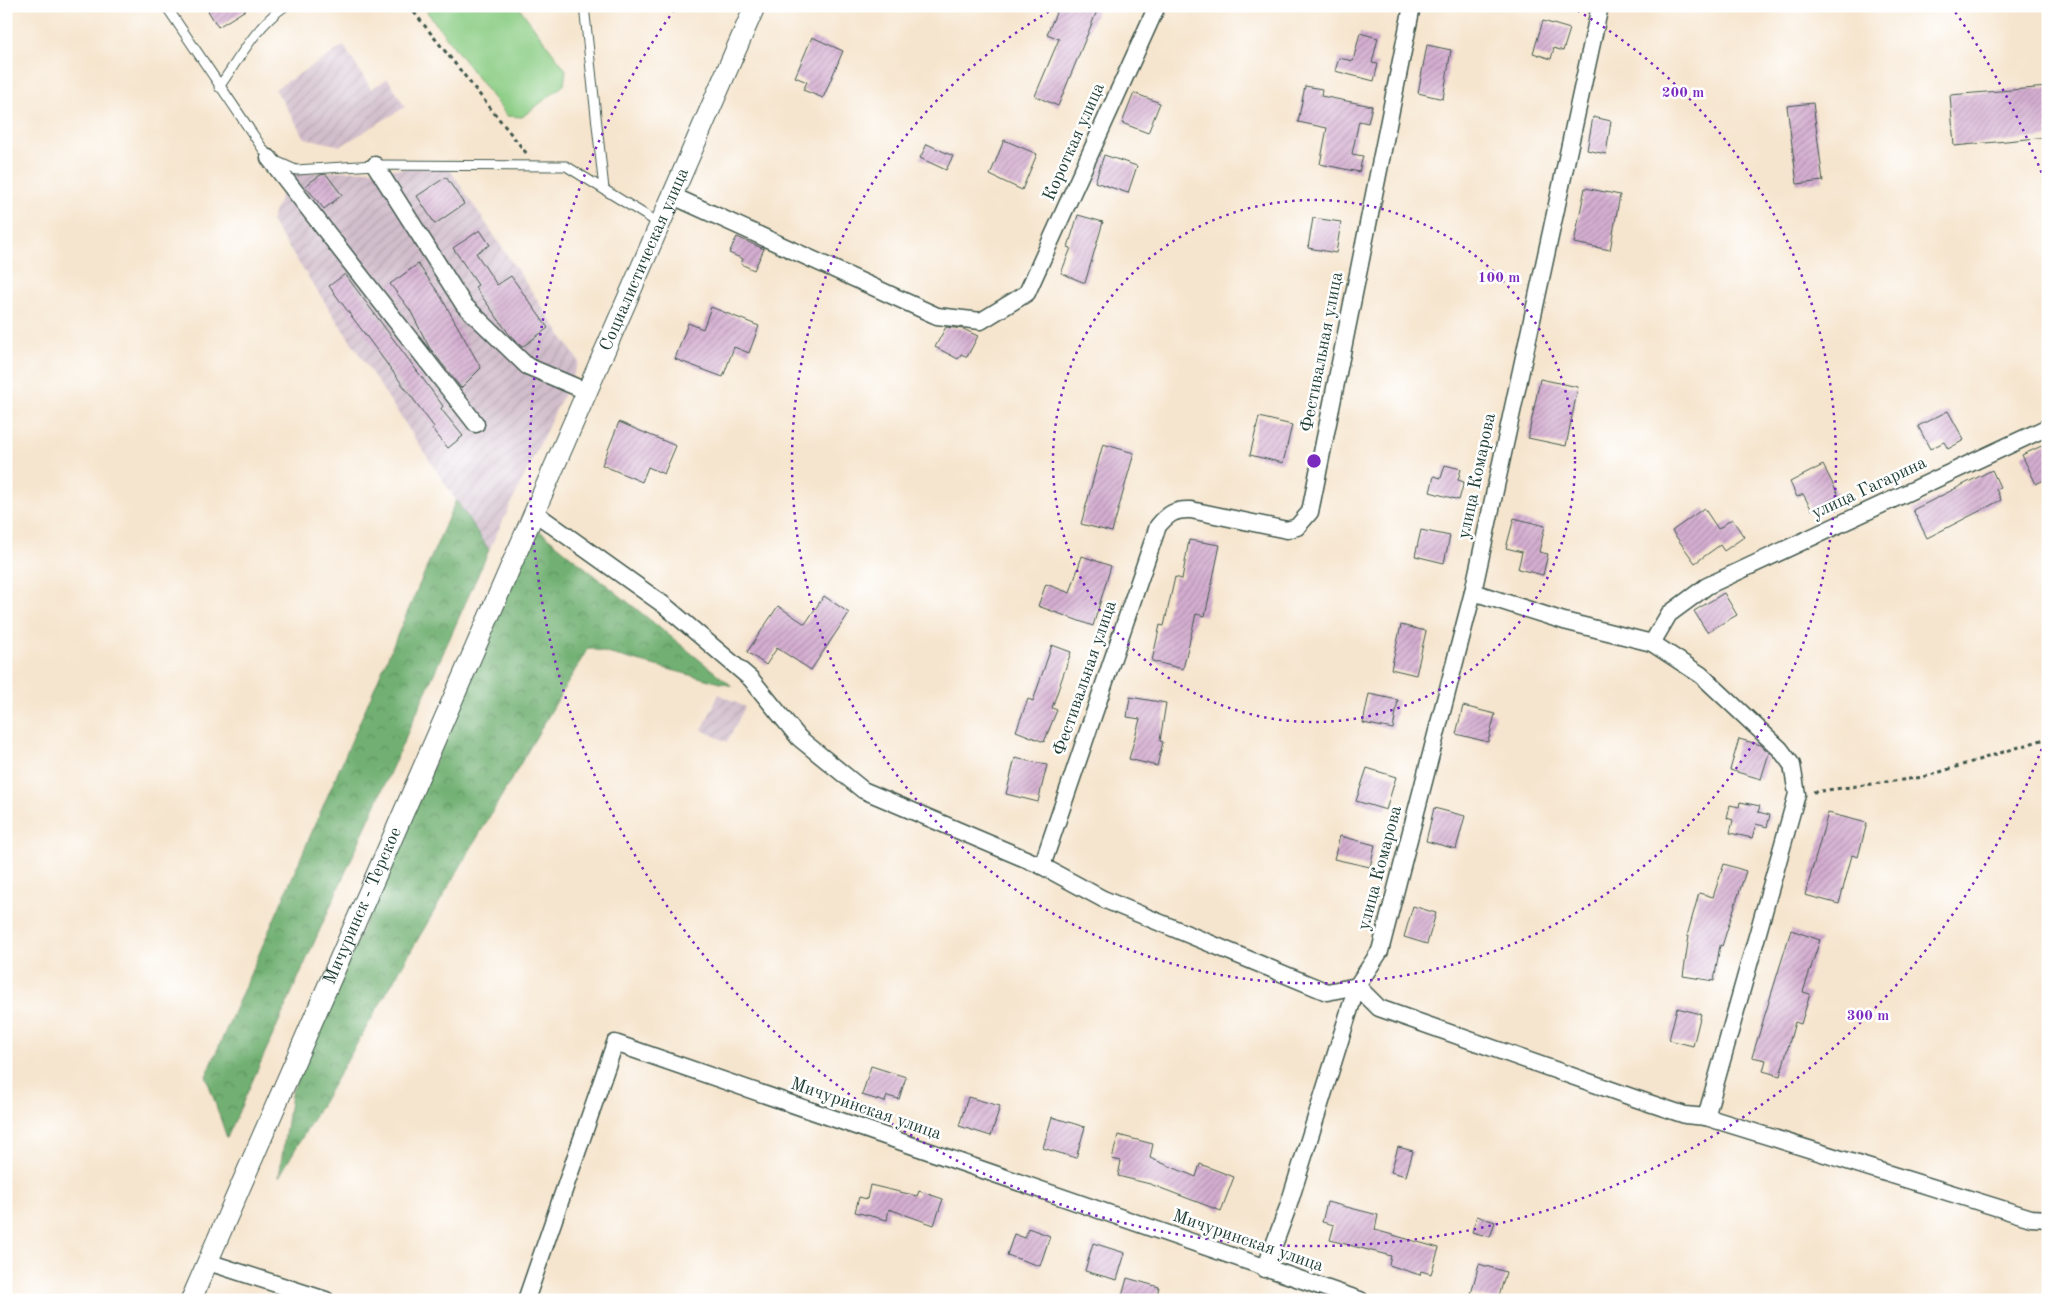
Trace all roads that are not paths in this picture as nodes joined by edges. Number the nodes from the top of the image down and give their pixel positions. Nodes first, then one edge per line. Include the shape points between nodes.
1 (166, 6) edge
2 (285, 6) edge
3 (584, 6) edge
4 (755, 6) edge
5 (1157, 6) edge
6 (1412, 6) edge
7 (1600, 6) edge
8 (272, 10) edge
9 (219, 87) junction
10 (268, 158) junction
11 (376, 165) junction
12 (604, 190) junction
13 (673, 196) junction
14 (660, 224) junction
15 (588, 392) junction
16 (476, 424) dead end
17 (2048, 426) edge
18 (535, 513) junction
19 (1473, 592) junction
20 (1652, 643) junction
21 (1042, 866) junction
22 (1357, 986) junction
23 (1706, 1117) junction
24 (2048, 1219) edge
25 (208, 1262) junction
26 (1265, 1269) junction
27 (191, 1300) edge
28 (326, 1300) edge
29 (526, 1300) edge
30 (1360, 1300) edge

1 - 9 lane
2 - 8 lane
3 - 12 lane
4 - 13 street, Социалистическая улица
5 - 13 street, Короткая улица via 1027,294 981,321 937,316
6 - 21 street, Фестивальная улица via 1310,512 1297,527 1287,530 1185,509 1166,516 1158,526
7 - 19 street, улица Комарова
8 - 9 lane
9 - 10 lane
10 - 11 lane via 296,170
10 - 16 street
11 - 12 lane via 566,166
11 - 15 street via 464,305 527,366
12 - 14 lane
13 - 14 street, Социалистическая улица
14 - 15 street, Социалистическая улица
15 - 18 street, Социалистическая улица
17 - 20 street, улица Гагарина via 1707,586 1669,614
18 - 21 street via 664,605 751,679 799,738 863,790
18 - 25 street, Мичуринск - Терское
19 - 20 street via 1564,622
19 - 22 street, улица Комарова via 1380,951
20 - 23 street via 1701,675 1780,749 1792,765 1797,794
21 - 22 street via 1103,899 1327,992
22 - 23 street via 1379,1008 1685,1115
22 - 26 street, улица Комарова via 1288,1207
23 - 24 street via 2032,1218
25 - 27 street, Мичуринск - Терское
25 - 28 street
26 - 29 street, Мичуринская улица via 615,1043
26 - 30 street, Мичуринская улица

